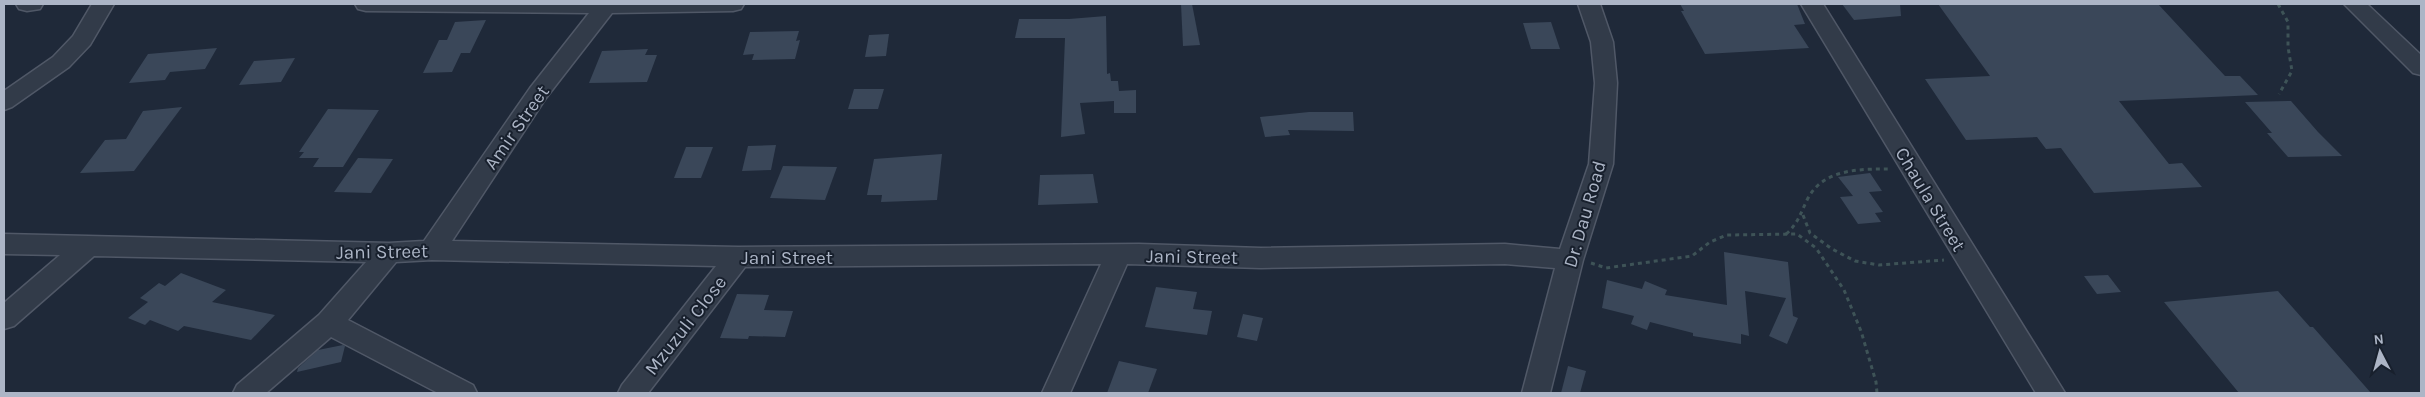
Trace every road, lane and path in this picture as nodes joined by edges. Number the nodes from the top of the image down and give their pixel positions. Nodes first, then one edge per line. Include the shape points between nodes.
1 (103, 4) edge
2 (366, 4) edge
3 (462, 4) edge
4 (733, 4) edge
5 (1589, 4) edge
6 (1812, 4) edge
7 (2278, 4) edge
8 (2355, 4) edge
9 (606, 5) edge
10 (2421, 68) edge
11 (2279, 94) dead end
12 (4, 102) edge
13 (1912, 168) junction
14 (1803, 215) junction
15 (1786, 234) junction
16 (4, 244) edge
17 (88, 246) junction
18 (432, 250) junction
19 (389, 253) junction
20 (1118, 255) junction
21 (738, 257) junction
22 (1571, 258) junction
23 (1967, 259) junction
24 (4, 318) edge
25 (329, 323) junction
26 (248, 393) edge
27 (462, 393) edge
28 (632, 393) edge
29 (1056, 393) edge
30 (1536, 393) edge
31 (1876, 393) edge
32 (2051, 393) edge

1 - 12 street via 82,40 61,62
2 - 3 street
3 - 9 street
4 - 9 street
5 - 22 street, Dr. Dau Road via 1602,42 1606,84 1601,164
6 - 13 street, Chaula Street
7 - 11 path via 2288,22 2292,71
8 - 10 street
9 - 18 street, Amir Street via 538,93
13 - 14 path via 1853,170 1826,179 1810,194
13 - 23 street, Chaula Street
14 - 15 path via 1797,226
14 - 23 path via 1810,233 1855,261 1879,265
15 - 22 path via 1727,235 1710,242 1692,256 1606,268
15 - 31 path via 1798,234 1816,248 1844,290 1861,331 1876,382
16 - 17 street, Jani Street
17 - 19 street, Jani Street
17 - 24 street
18 - 19 street, Jani Street
18 - 21 street, Jani Street
19 - 25 street
20 - 21 street, Jani Street
20 - 22 street, Jani Street via 1262,258 1505,254
20 - 29 street
21 - 28 street, Mzuzuli Close
22 - 30 street, Dr. Dau Road
23 - 32 street, Chaula Street
25 - 26 street
25 - 27 street

